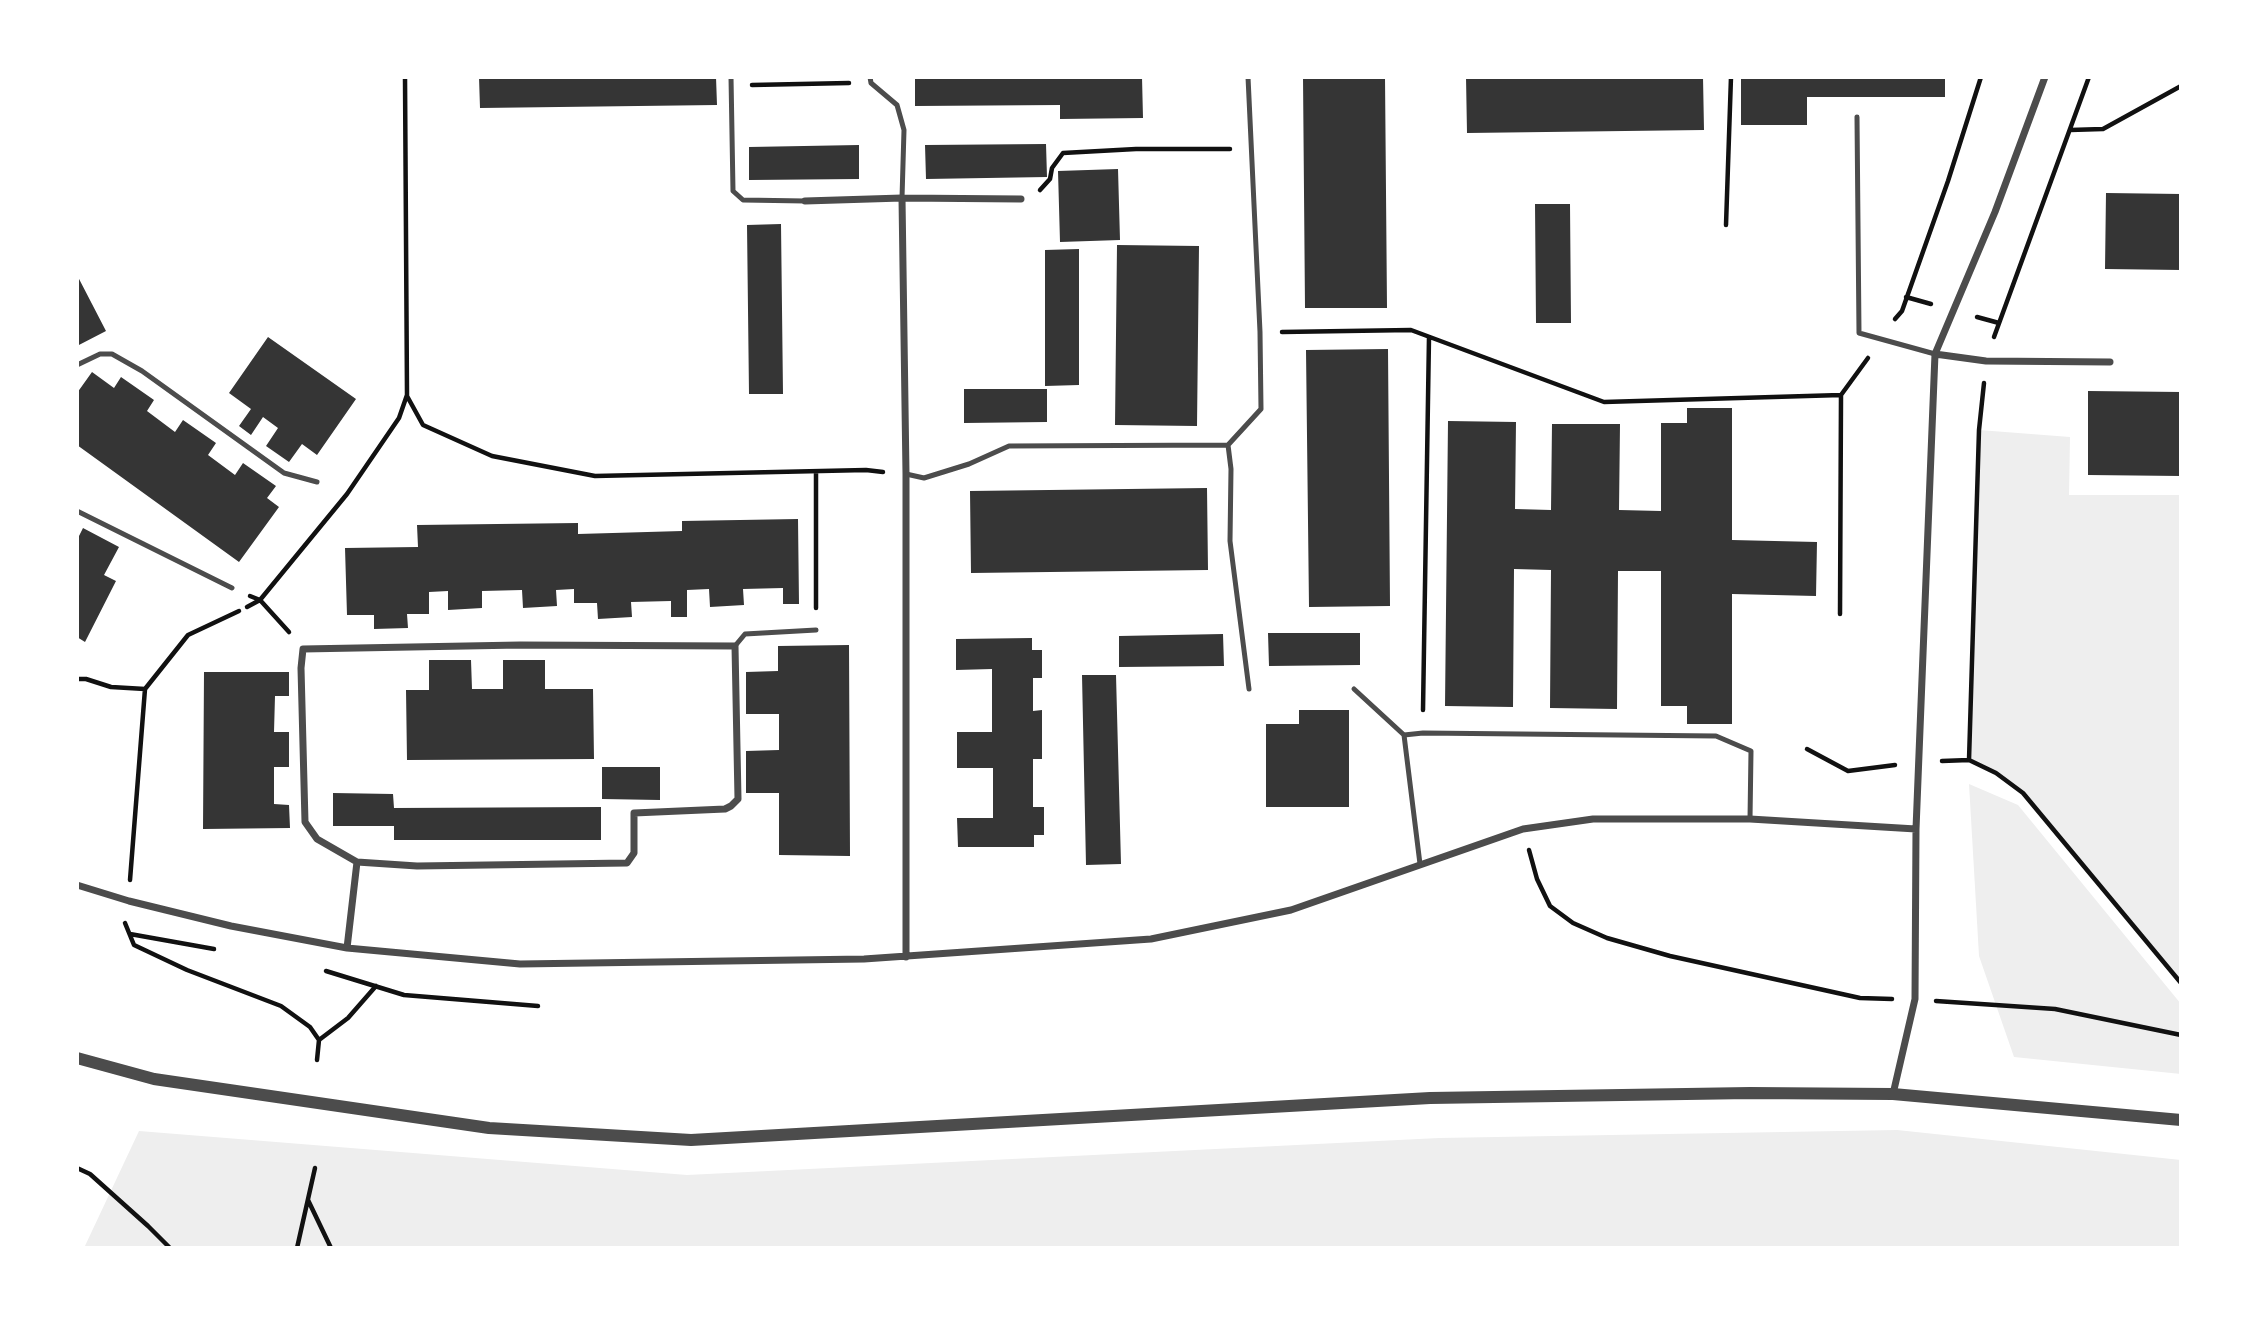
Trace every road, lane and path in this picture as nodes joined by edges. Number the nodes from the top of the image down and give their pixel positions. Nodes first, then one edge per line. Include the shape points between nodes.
1 (405, 77) edge
2 (731, 77) edge
3 (1248, 77) edge
4 (1731, 77) edge
5 (1981, 77) edge
6 (2045, 77) edge
7 (2089, 77) edge
8 (870, 80) edge
9 (731, 86) junction
10 (2181, 86) edge
11 (1857, 117) dead end
12 (2070, 130) junction
13 (1251, 149) junction
14 (902, 198) junction
15 (1021, 199) joint
16 (805, 201) joint
17 (1726, 225) dead end
18 (1260, 332) junction
19 (1429, 337) junction
20 (1881, 340) junction
21 (1936, 354) junction
22 (1986, 361) junction
23 (2110, 362) dead end
24 (77, 365) edge
25 (407, 395) junction
26 (1841, 395) junction
27 (1228, 445) junction
28 (816, 471) junction
29 (906, 474) junction
30 (317, 482) dead end
31 (77, 512) edge
32 (232, 588) dead end
33 (260, 600) junction
34 (1840, 614) dead end
35 (816, 630) joint
36 (735, 646) junction
37 (303, 649) junction
38 (77, 679) edge
39 (145, 689) junction
40 (1249, 689) dead end
41 (1354, 689) dead end
42 (1423, 733) junction
43 (1404, 735) junction
44 (1807, 749) dead end
45 (1919, 762) junction
46 (1750, 819) junction
47 (1523, 829) junction
48 (1916, 829) junction
49 (357, 862) junction
50 (1420, 863) junction
51 (77, 885) edge
52 (129, 901) junction
53 (129, 934) junction
54 (347, 948) junction
55 (223, 951) dead end
56 (906, 957) junction
57 (318, 968) dead end
58 (2181, 983) edge
59 (376, 986) junction
60 (1915, 999) junction
61 (538, 1006) dead end
62 (2181, 1035) edge
63 (319, 1040) junction
64 (77, 1058) edge
65 (317, 1060) dead end
66 (1893, 1094) junction
67 (2181, 1120) edge
68 (77, 1168) edge
69 (315, 1168) dead end
70 (308, 1199) junction
71 (170, 1248) edge
72 (297, 1248) edge
73 (331, 1248) edge

1 - 25 path
2 - 9 lane
3 - 13 lane
4 - 17 path
5 - 20 path via 1902,311
6 - 21 street
7 - 12 path
8 - 9 path
8 - 14 lane via 897,105 904,130
9 - 16 lane via 733,191 743,200
10 - 12 path via 2103,129
11 - 20 lane via 1859,333
12 - 22 path
13 - 15 path via 1063,153 1034,197
13 - 18 lane
14 - 15 street
14 - 16 street
14 - 29 street
18 - 19 path via 1411,330
18 - 27 lane via 1261,409
19 - 26 path via 1604,402
19 - 42 path
20 - 21 lane
20 - 26 path
21 - 22 street
21 - 45 street
22 - 23 street
22 - 58 path via 1979,430 1969,760 2023,793
24 - 30 lane via 100,354 112,354 284,473
25 - 28 path via 423,425 492,456 595,476
25 - 33 path via 399,418 347,494
26 - 34 path
27 - 29 lane via 1009,446 924,478
27 - 40 lane via 1230,541
28 - 29 path
28 - 35 path
29 - 56 street
31 - 32 lane
33 - 37 path
33 - 39 path via 188,635
35 - 36 lane via 745,634
36 - 37 street
36 - 49 street via 738,799 731,806 634,813 634,853 627,863 416,866
37 - 49 street via 305,822 317,839
38 - 39 path
39 - 52 path
41 - 43 lane
42 - 43 lane
42 - 46 lane via 1716,736 1751,751
43 - 50 lane
44 - 45 path via 1848,771
45 - 48 street
46 - 47 street via 1593,819
46 - 48 street
47 - 50 street
47 - 60 path via 1550,906 1573,923 1607,938 1860,999
48 - 60 street
49 - 54 street
50 - 56 street via 1291,910 1151,939
51 - 52 street
52 - 53 path via 125,923
52 - 54 street
53 - 55 path
53 - 63 path via 134,945 281,1006 310,1027
54 - 56 street via 520,964
57 - 59 path
59 - 61 path via 404,995
59 - 63 path via 348,1018
60 - 62 path via 2055,1009
60 - 66 street
63 - 65 path
64 - 66 street via 154,1079 489,1128 691,1140 1430,1098
66 - 67 street
68 - 71 path via 90,1174
69 - 70 path
70 - 72 path
70 - 73 path

